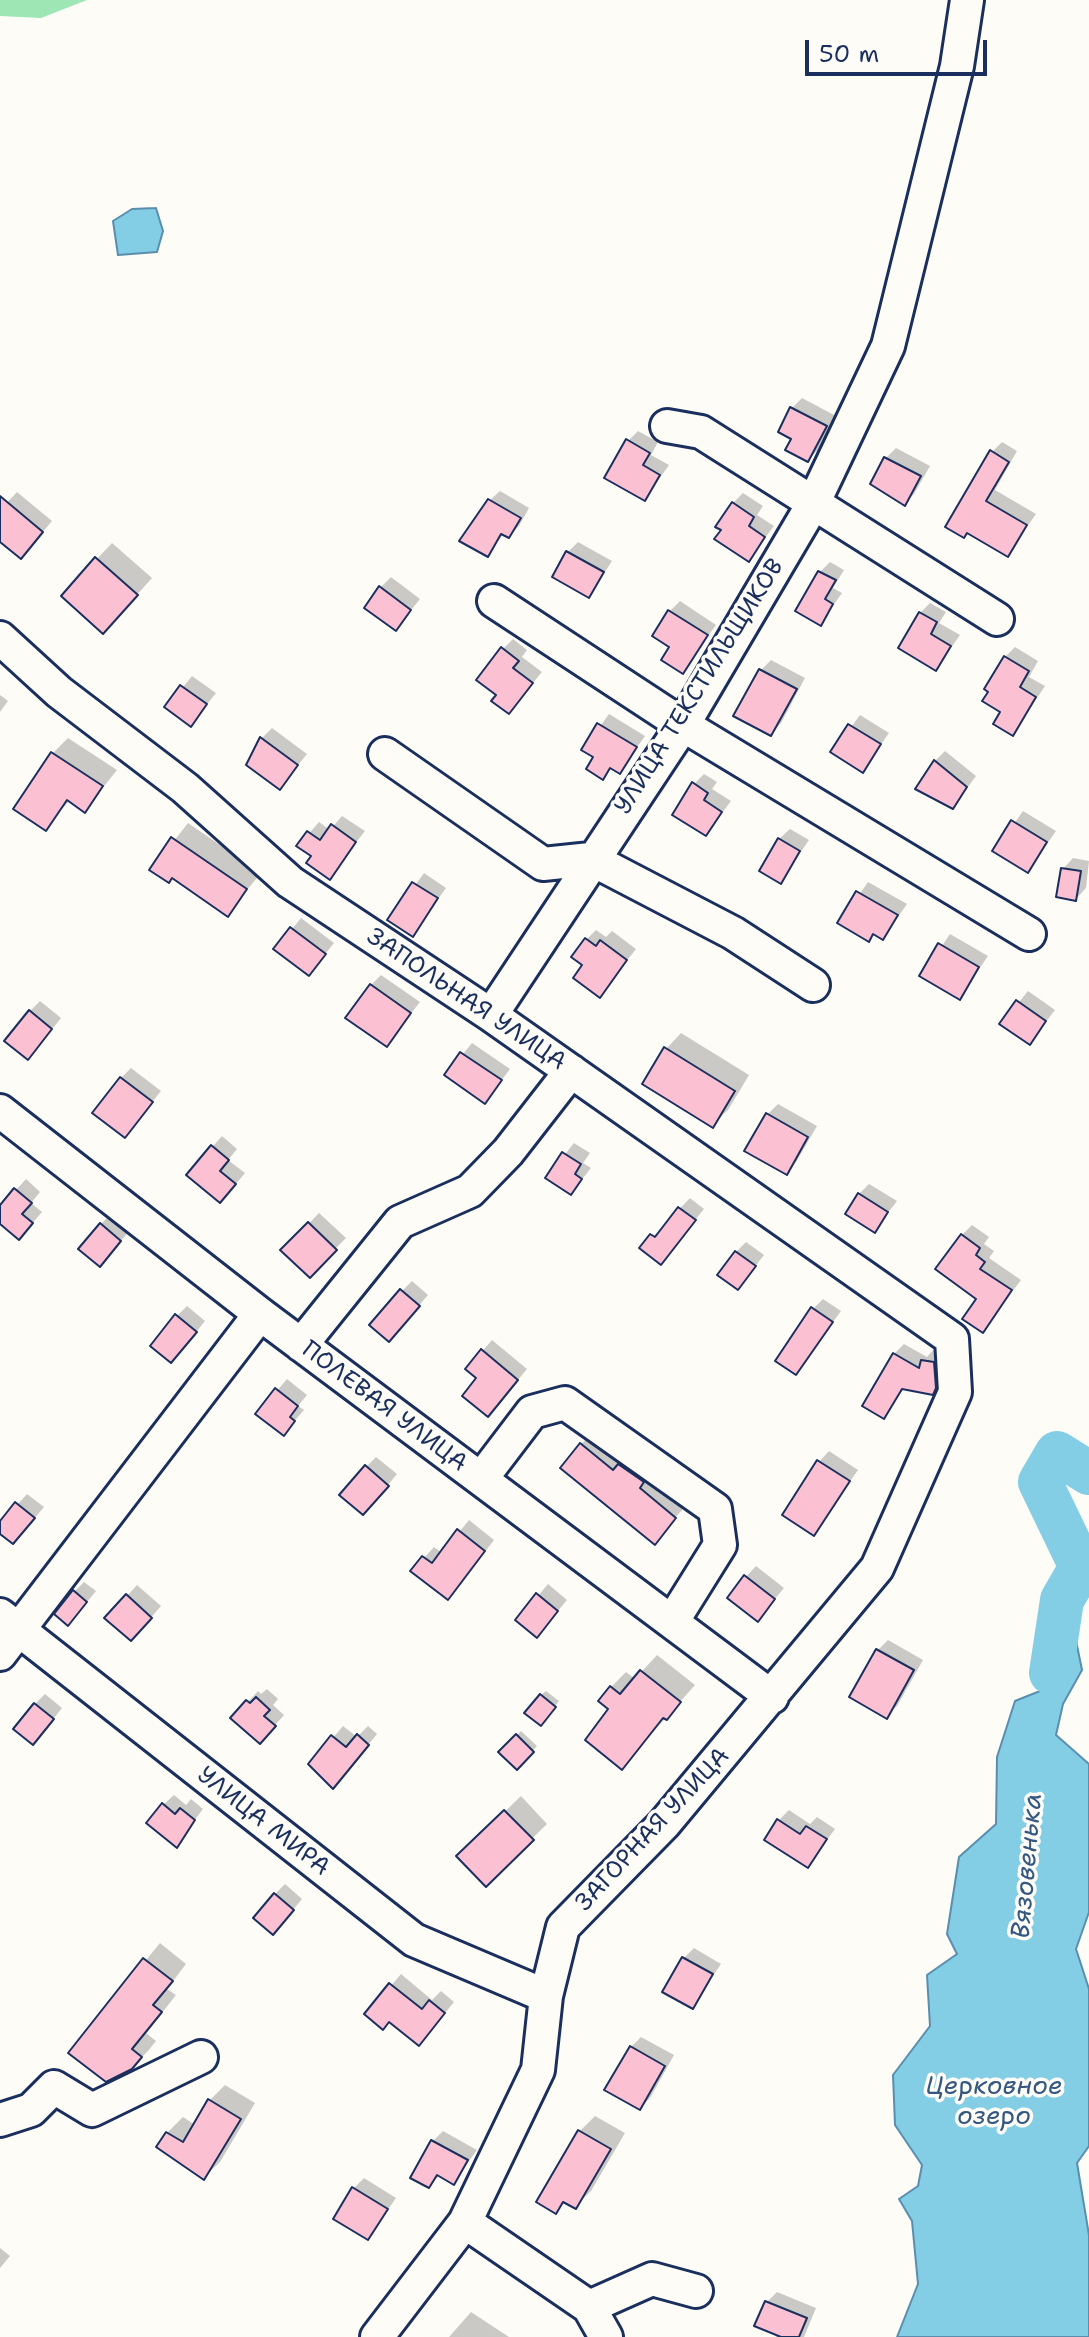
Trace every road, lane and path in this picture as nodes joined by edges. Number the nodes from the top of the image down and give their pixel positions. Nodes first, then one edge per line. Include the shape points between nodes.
1 (967, 0) edge
2 (667, 426) dead end
3 (813, 504) junction
4 (494, 601) dead end
5 (997, 619) dead end
6 (0, 638) edge
7 (683, 725) junction
8 (385, 754) dead end
9 (591, 859) junction
10 (1029, 934) dead end
11 (813, 985) dead end
12 (491, 1015) junction
13 (571, 1071) junction
14 (0, 1111) edge
15 (260, 1314) junction
16 (952, 1339) joint
17 (301, 1345) junction
18 (481, 1479) junction
19 (672, 1622) junction
20 (6, 1633) edge
21 (772, 1697) junction
22 (546, 1996) junction
23 (201, 2057) dead end
24 (0, 2120) edge
25 (465, 2222) junction
26 (696, 2291) dead end
27 (589, 2307) junction
28 (377, 2337) edge
29 (606, 2337) edge

1 - 3 street, УЛИЦА ТЕКСТИЛЬЩИКОВ via 957,66 888,346
2 - 3 street via 701,432
3 - 5 street
3 - 7 street, УЛИЦА ТЕКСТИЛЬЩИКОВ
4 - 7 street
6 - 12 street, ЗАПОЛЬНАЯ УЛИЦА via 59,692 185,788 290,882
7 - 9 street, УЛИЦА ТЕКСТИЛЬЩИКОВ
7 - 10 street
8 - 9 street via 543,864
9 - 11 street via 733,933
9 - 12 street, УЛИЦА ТЕКСТИЛЬЩИКОВ
12 - 13 street, ЗАПОЛЬНАЯ УЛИЦА
13 - 16 street, ЗАПОЛЬНАЯ УЛИЦА
13 - 17 street via 470,1191 400,1222
14 - 15 street, ПОЛЕВАЯ УЛИЦА
15 - 17 street, ПОЛЕВАЯ УЛИЦА
15 - 20 street
16 - 21 street, ЗАГОРНАЯ УЛИЦА via 955,1392 877,1568
17 - 18 street, ПОЛЕВАЯ УЛИЦА
18 - 19 street, ПОЛЕВАЯ УЛИЦА
18 - 19 street via 532,1412 565,1403 715,1509 720,1545
19 - 21 street, ПОЛЕВАЯ УЛИЦА
20 - 22 street, УЛИЦА МИРА via 414,1940
21 - 22 street, ЗАГОРНАЯ УЛИЦА via 664,1824 563,1927
22 - 25 street, ЗАГОРНАЯ УЛИЦА via 538,2070
23 - 24 street via 92,2110 54,2087 31,2110
25 - 27 street
25 - 28 street, ЗАГОРНАЯ УЛИЦА
26 - 27 street via 652,2279
27 - 29 street

